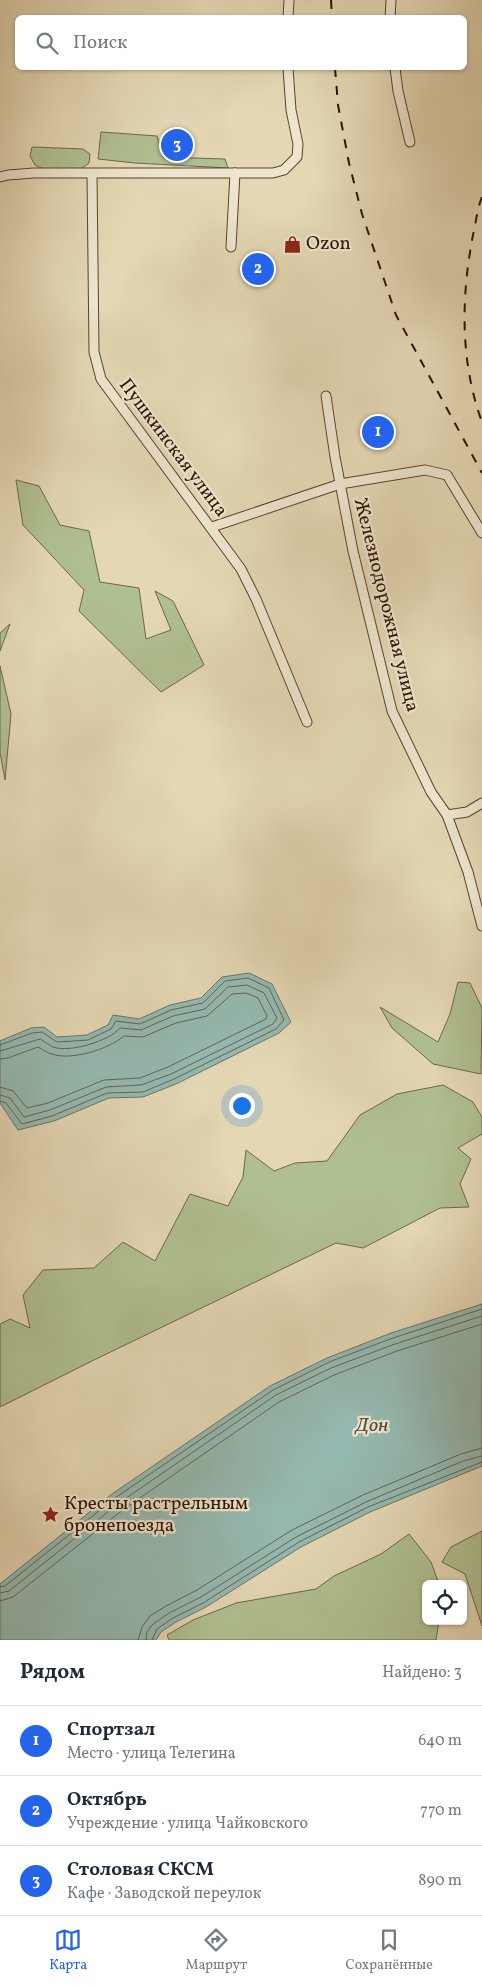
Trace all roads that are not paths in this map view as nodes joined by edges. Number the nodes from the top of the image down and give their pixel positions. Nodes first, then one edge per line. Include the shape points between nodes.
1 (289, 0) edge
2 (391, 0) edge
3 (288, 15) edge
4 (390, 15) edge
5 (288, 70) edge
6 (395, 70) edge
7 (410, 142) dead end
8 (92, 174) junction
9 (235, 174) junction
10 (0, 177) edge
11 (231, 247) dead end
12 (326, 396) dead end
13 (340, 484) junction
14 (212, 527) junction
15 (482, 533) edge
16 (307, 722) dead end
17 (482, 803) edge
18 (447, 815) junction
19 (482, 926) edge

1 - 3 street
2 - 4 street
5 - 9 street via 297,157 284,170
6 - 7 street
8 - 9 street
8 - 10 street via 34,173
8 - 14 street, Пушкинская улица via 94,352 101,379
9 - 11 street
12 - 13 street, Железнодорожная улица
13 - 14 street
13 - 15 street via 426,470 447,475
13 - 18 street, Железнодорожная улица via 353,552 392,711 432,792
14 - 16 street, Пушкинская улица via 241,569 256,599
17 - 18 street via 467,812
18 - 19 street, Железнодорожная улица via 468,872

